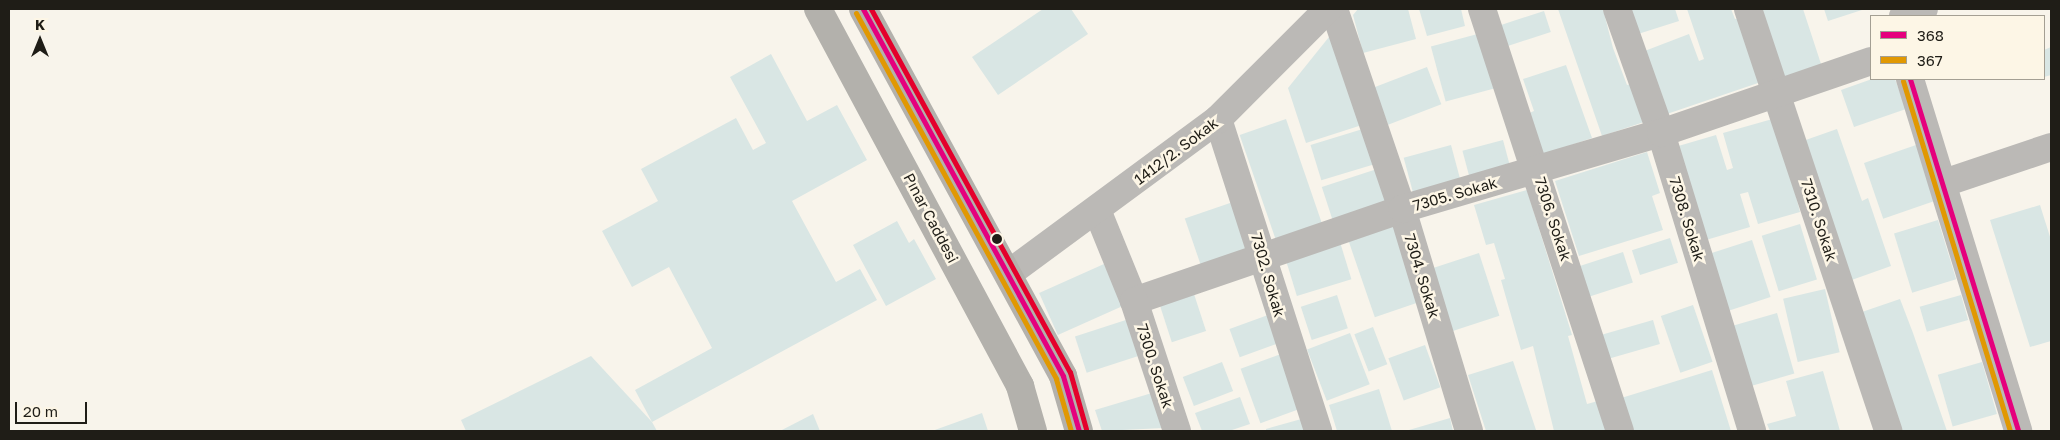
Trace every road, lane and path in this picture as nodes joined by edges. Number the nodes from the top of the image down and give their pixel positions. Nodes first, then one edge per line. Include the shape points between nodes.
1 (818, 9) edge
2 (863, 9) edge
3 (1328, 9) edge
4 (1334, 9) edge
5 (1482, 9) edge
6 (1617, 9) edge
7 (1748, 9) edge
8 (1924, 9) edge
9 (1906, 15) edge
10 (1870, 61) edge
11 (1910, 80) edge
12 (1778, 95) junction
13 (1218, 119) junction
14 (1661, 133) junction
15 (2051, 147) edge
16 (1537, 171) junction
17 (1944, 183) junction
18 (1402, 209) junction
19 (1097, 210) junction
20 (1264, 258) junction
21 (1008, 274) junction
22 (1134, 301) junction
23 (1033, 431) edge
24 (1079, 431) edge
25 (1177, 431) edge
26 (1318, 431) edge
27 (1469, 431) edge
28 (1620, 431) edge
29 (1752, 431) edge
30 (1888, 431) edge
31 (2018, 431) edge

1 - 23 main road, Pınar Caddesi via 1020,386
2 - 21 main road
3 - 13 street, 1412/2. Sokak
4 - 18 street, 7304. Sokak
5 - 16 street, 7306. Sokak
6 - 14 street, 7308. Sokak
7 - 12 street, 7310. Sokak
8 - 9 street
10 - 12 street, 7305. Sokak
11 - 17 street
12 - 14 street, 7305. Sokak
12 - 30 street, 7310. Sokak
13 - 19 street, 1412/2. Sokak
13 - 20 street, 7302. Sokak
14 - 16 street, 7305. Sokak
14 - 29 street, 7308. Sokak
15 - 17 street
16 - 18 street, 7305. Sokak
16 - 28 street, 7306. Sokak
17 - 31 street
18 - 20 street, 7305. Sokak
18 - 27 street, 7304. Sokak
19 - 21 street, 1412/2. Sokak
19 - 22 street
20 - 22 street, 7305. Sokak
20 - 26 street, 7302. Sokak via 1274,300
21 - 24 main road via 1063,376
22 - 25 street, 7300. Sokak

